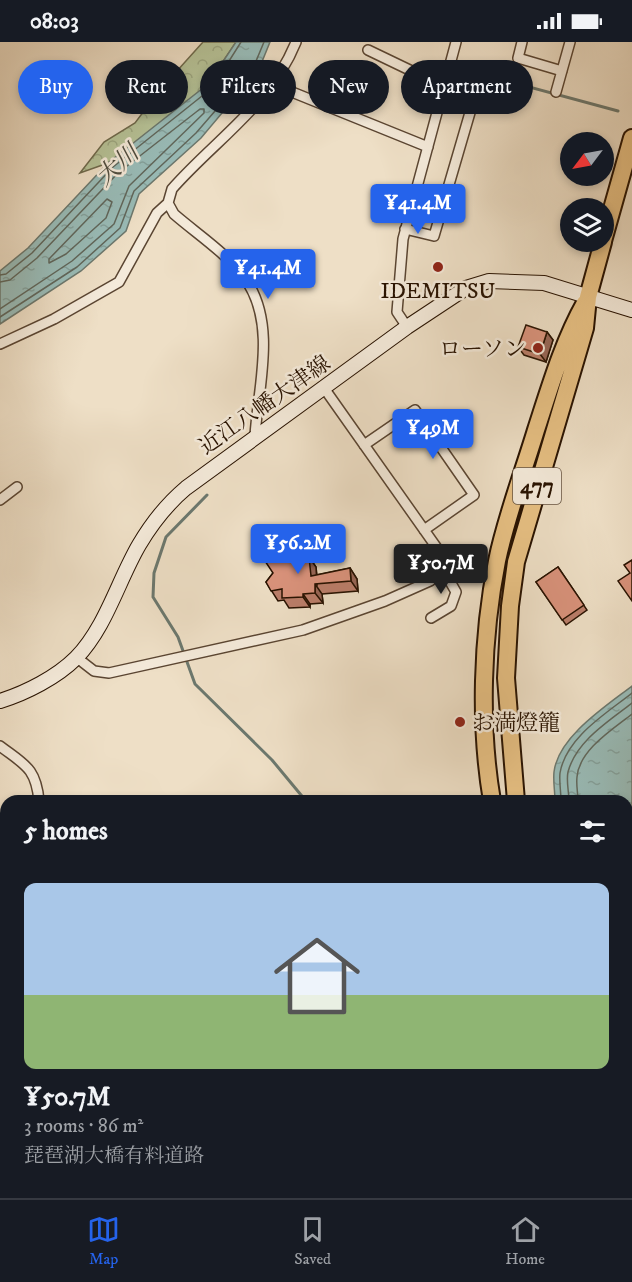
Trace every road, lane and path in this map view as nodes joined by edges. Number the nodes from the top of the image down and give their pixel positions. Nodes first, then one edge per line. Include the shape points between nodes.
1 (296, 42) edge
2 (456, 42) edge
3 (522, 42) edge
4 (570, 42) edge
5 (368, 51) dead end
6 (286, 60) edge
7 (452, 60) edge
8 (401, 65) edge
9 (562, 71) junction
10 (556, 92) dead end
11 (296, 94) edge
12 (247, 114) edge
13 (437, 114) edge
14 (470, 114) edge
15 (632, 138) edge
16 (428, 147) junction
17 (614, 202) edge
18 (168, 203) junction
19 (405, 229) junction
20 (600, 252) edge
21 (588, 297) junction
22 (632, 310) edge
23 (407, 327) junction
24 (0, 344) edge
25 (324, 388) junction
26 (255, 436) junction
27 (364, 445) junction
28 (17, 487) dead end
29 (0, 500) edge
30 (424, 530) junction
31 (443, 569) junction
32 (431, 618) dead end
33 (76, 657) junction
34 (0, 700) edge
35 (0, 746) edge
36 (38, 795) edge
37 (491, 795) edge
38 (516, 795) edge

1 - 6 street
2 - 7 street
3 - 9 street via 518,58
4 - 9 street
5 - 8 street
9 - 10 street
11 - 16 street
12 - 18 street via 172,189
13 - 16 street
14 - 19 street via 434,236
15 - 17 highway, 477
16 - 19 street
18 - 24 street via 157,213 119,282
18 - 26 street via 174,214 249,284 261,321 264,357
19 - 23 street via 397,312
20 - 21 highway, 477
21 - 22 main road, 近江八幡大津線
21 - 23 main road, 近江八幡大津線 via 544,283 489,281 466,288
21 - 37 highway, 477 via 572,324 496,568 485,663
21 - 38 highway, 477 via 585,328 516,562 506,678
23 - 25 main road, 近江八幡大津線
25 - 26 main road, 近江八幡大津線
25 - 27 street
26 - 33 main road, 近江八幡大津線 via 168,504 139,545 110,605
27 - 30 street
27 - 30 street via 415,410 474,495
28 - 29 street
30 - 31 street via 444,558
31 - 32 street via 456,592 451,606
31 - 33 street via 430,581 386,601 303,630 109,673 94,671
33 - 34 main road, 近江八幡大津線 via 30,689
35 - 36 street via 32,771

